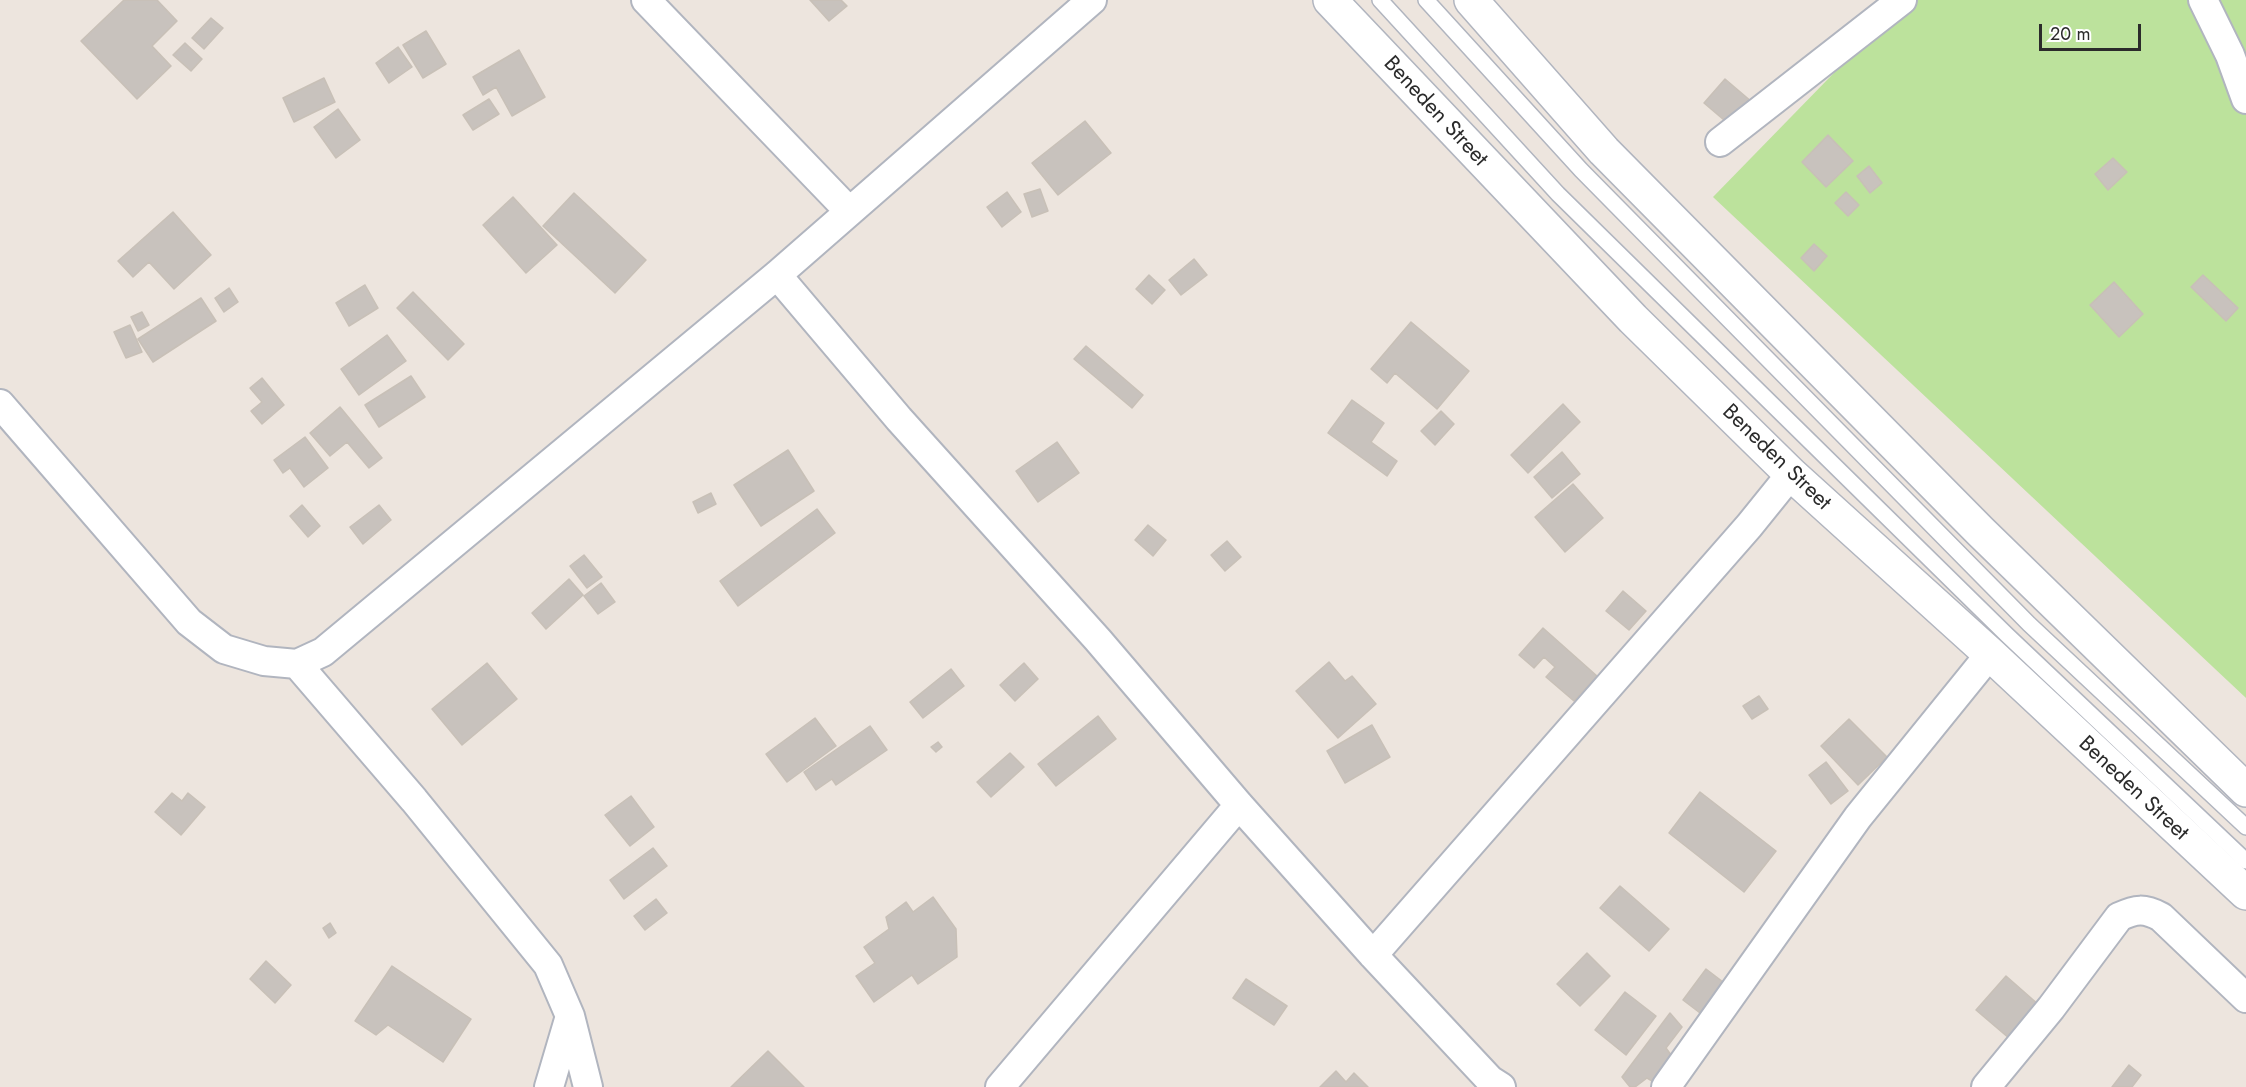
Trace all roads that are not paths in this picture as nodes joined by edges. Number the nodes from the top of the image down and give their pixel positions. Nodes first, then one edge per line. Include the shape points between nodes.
1 (646, 0) edge
2 (1092, 0) edge
3 (1330, 0) edge
4 (1380, 0) edge
5 (1426, 0) edge
6 (1471, 0) edge
7 (1902, 0) edge
8 (2203, 0) edge
9 (2238, 46) edge
10 (2246, 99) edge
11 (1720, 142) dead end
12 (849, 212) junction
13 (777, 275) junction
14 (0, 404) edge
15 (1791, 474) junction
16 (1990, 654) junction
17 (297, 664) junction
18 (2246, 789) edge
19 (1239, 805) junction
20 (2246, 827) edge
21 (2246, 861) edge
22 (2246, 893) edge
23 (1372, 955) junction
24 (2246, 999) edge
25 (570, 1016) junction
26 (1011, 1083) edge
27 (1492, 1085) edge
28 (549, 1087) edge
29 (588, 1087) edge
30 (1666, 1087) edge
31 (1986, 1087) edge

1 - 12 street
2 - 12 street
3 - 15 main road, Beneden Street via 1634,319
4 - 21 lane via 1567,203 1998,627
5 - 20 lane via 1581,170 2029,624
6 - 18 main road via 1612,160 1980,531
7 - 11 street
8 - 9 street
9 - 10 street
12 - 13 street
13 - 17 street via 323,652
13 - 19 street
14 - 17 street via 189,622 224,649 264,661
15 - 16 main road, Beneden Street
15 - 23 street
16 - 22 main road, Beneden Street
16 - 30 street via 1858,817
17 - 25 street via 548,965
19 - 23 street
19 - 26 street
23 - 27 street
24 - 31 street via 2162,917 2135,909 2119,917
25 - 28 street
25 - 29 street

